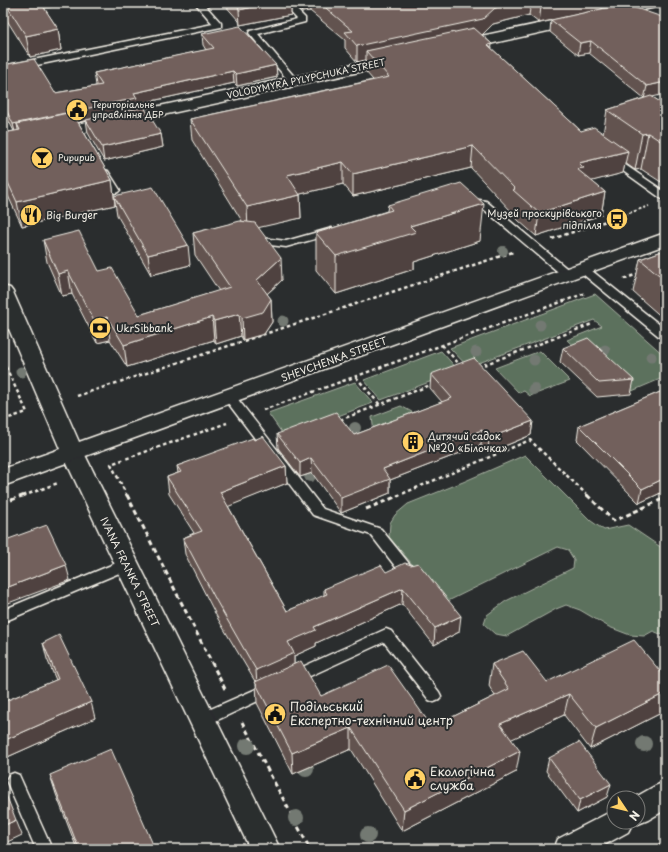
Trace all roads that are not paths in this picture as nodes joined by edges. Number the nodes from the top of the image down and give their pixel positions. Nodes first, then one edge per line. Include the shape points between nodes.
1 (199, 3) edge
2 (286, 3) edge
3 (656, 3) edge
4 (440, 50) edge
5 (409, 57) edge
6 (3, 69) edge
7 (294, 82) junction
8 (3, 145) edge
9 (601, 151) edge
10 (99, 163) edge
11 (115, 190) dead end
12 (665, 197) edge
13 (457, 200) edge
14 (338, 229) edge
15 (240, 238) edge
16 (665, 240) edge
17 (575, 272) junction
18 (3, 292) edge
19 (10, 325) edge
20 (665, 334) edge
21 (229, 396) junction
22 (73, 453) junction
23 (3, 478) edge
24 (126, 564) junction
25 (410, 575) edge
26 (3, 616) edge
27 (434, 696) dead end
28 (202, 720) junction
29 (14, 780) dead end
30 (665, 796) edge
31 (646, 807) edge
32 (606, 829) edge
33 (44, 849) edge
34 (265, 849) edge
35 (569, 849) edge

1 - 6 lane via 218,25
2 - 7 lane via 302,20 253,34
3 - 4 street
5 - 7 street, VOLODYMYRA PYLYPCHUKA STREET
7 - 8 street, VOLODYMYRA PYLYPCHUKA STREET via 81,132
9 - 12 lane
10 - 11 lane
13 - 17 lane via 483,203 534,245
14 - 15 lane via 286,244
16 - 17 street, SHEVCHENKA STREET
17 - 20 lane via 604,286
17 - 21 street, SHEVCHENKA STREET
18 - 19 street, IVANA FRANKA STREET
19 - 22 street, IVANA FRANKA STREET
21 - 22 street, SHEVCHENKA STREET
21 - 25 lane via 318,512 376,532
22 - 23 street, SHEVCHENKA STREET
22 - 24 street, IVANA FRANKA STREET
24 - 26 lane
24 - 28 street, IVANA FRANKA STREET
27 - 28 lane via 386,635
28 - 34 street, IVANA FRANKA STREET
29 - 33 lane
30 - 31 street
32 - 35 street

